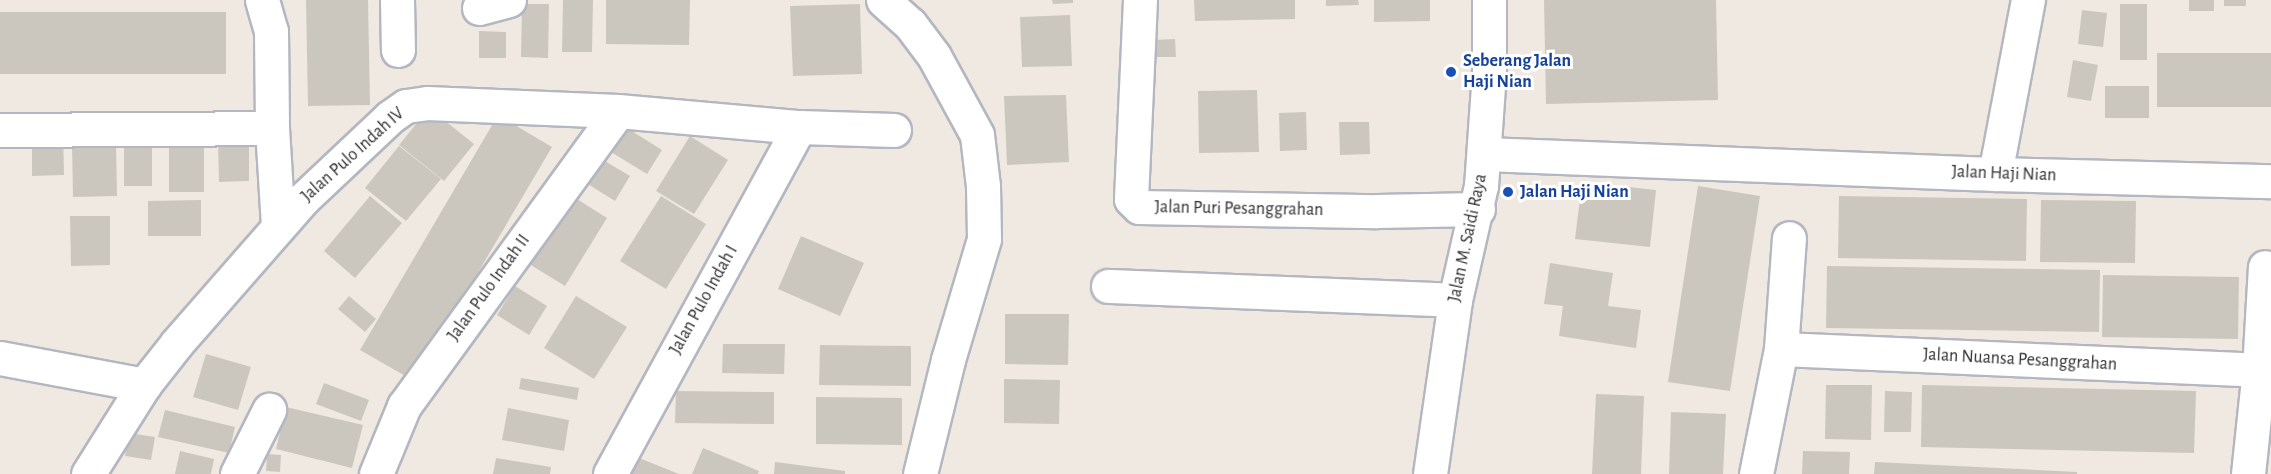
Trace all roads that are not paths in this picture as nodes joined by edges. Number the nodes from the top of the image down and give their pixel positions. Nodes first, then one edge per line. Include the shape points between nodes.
1 (262, 0) edge
2 (397, 0) edge
3 (883, 0) edge
4 (1140, 0) edge
5 (1490, 0) edge
6 (2028, 0) edge
7 (398, 50) dead end
8 (618, 111) junction
9 (799, 127) junction
10 (272, 128) junction
11 (0, 130) edge
12 (894, 130) dead end
13 (1485, 154) junction
14 (1995, 174) junction
15 (2271, 181) edge
16 (1478, 209) junction
17 (278, 226) junction
18 (1789, 238) dead end
19 (2265, 267) dead end
20 (1108, 286) dead end
21 (1455, 300) junction
22 (1781, 349) junction
23 (0, 358) edge
24 (2259, 370) junction
25 (144, 385) junction
26 (269, 410) dead end
27 (88, 474) edge
28 (237, 474) edge
29 (376, 474) edge
30 (610, 474) edge
31 (920, 474) edge
32 (1430, 474) edge
33 (1756, 474) edge
34 (2248, 474) edge

1 - 10 street via 271,32
2 - 7 street
3 - 31 street via 910,24 934,56 977,135 983,186 984,239
4 - 16 street, Jalan Puri Pesanggrahan via 1131,199 1139,207
5 - 13 street, Jalan M. Saidi Raya
6 - 14 street
8 - 9 street, Jalan Pulo Indah IV
8 - 17 street, Jalan Pulo Indah IV via 427,103 406,106 382,124
8 - 29 street, Jalan Pulo Indah II via 404,406
9 - 12 street, Jalan Pulo Indah IV
9 - 30 street, Jalan Pulo Indah I
10 - 11 street
10 - 17 street
13 - 14 street, Jalan Haji Nian
13 - 16 street, Jalan M. Saidi Raya
14 - 15 street, Jalan Haji Nian
16 - 21 street, Jalan M. Saidi Raya
17 - 25 street, Jalan Pulo Indah IV
18 - 22 street
19 - 24 street
20 - 21 street
21 - 32 street, Jalan M. Saidi Raya
22 - 24 street, Jalan Nuansa Pesanggrahan
22 - 33 street
23 - 25 street
24 - 34 street
25 - 27 street, Jalan Pulo Indah IV
26 - 28 street

